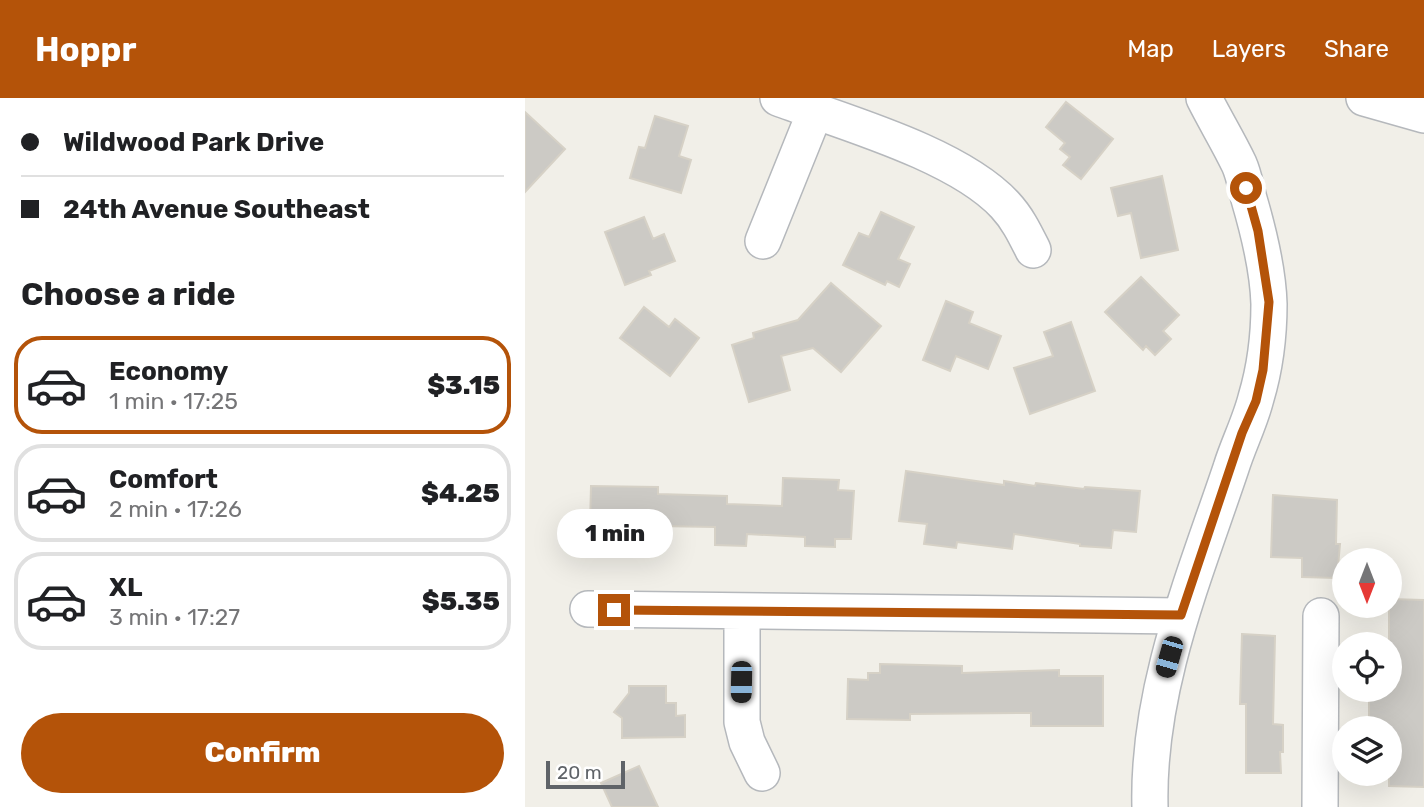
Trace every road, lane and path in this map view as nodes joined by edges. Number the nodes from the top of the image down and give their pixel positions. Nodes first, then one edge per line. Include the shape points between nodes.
1 (778, 98) edge
2 (1204, 98) edge
3 (1364, 98) edge
4 (815, 112) junction
5 (1424, 116) edge
6 (763, 241) dead end
7 (1033, 250) dead end
8 (589, 609) dead end
9 (742, 611) junction
10 (1181, 615) junction
11 (1321, 616) dead end
12 (762, 774) dead end
13 (1150, 807) edge
14 (1319, 807) edge

1 - 4 street
2 - 10 street via 1240,166 1264,261 1269,302 1256,401
3 - 5 street
4 - 6 street
4 - 7 street via 949,164 1004,203
8 - 9 street
9 - 10 street
9 - 12 street via 742,722
10 - 13 street via 1163,678
11 - 14 street

